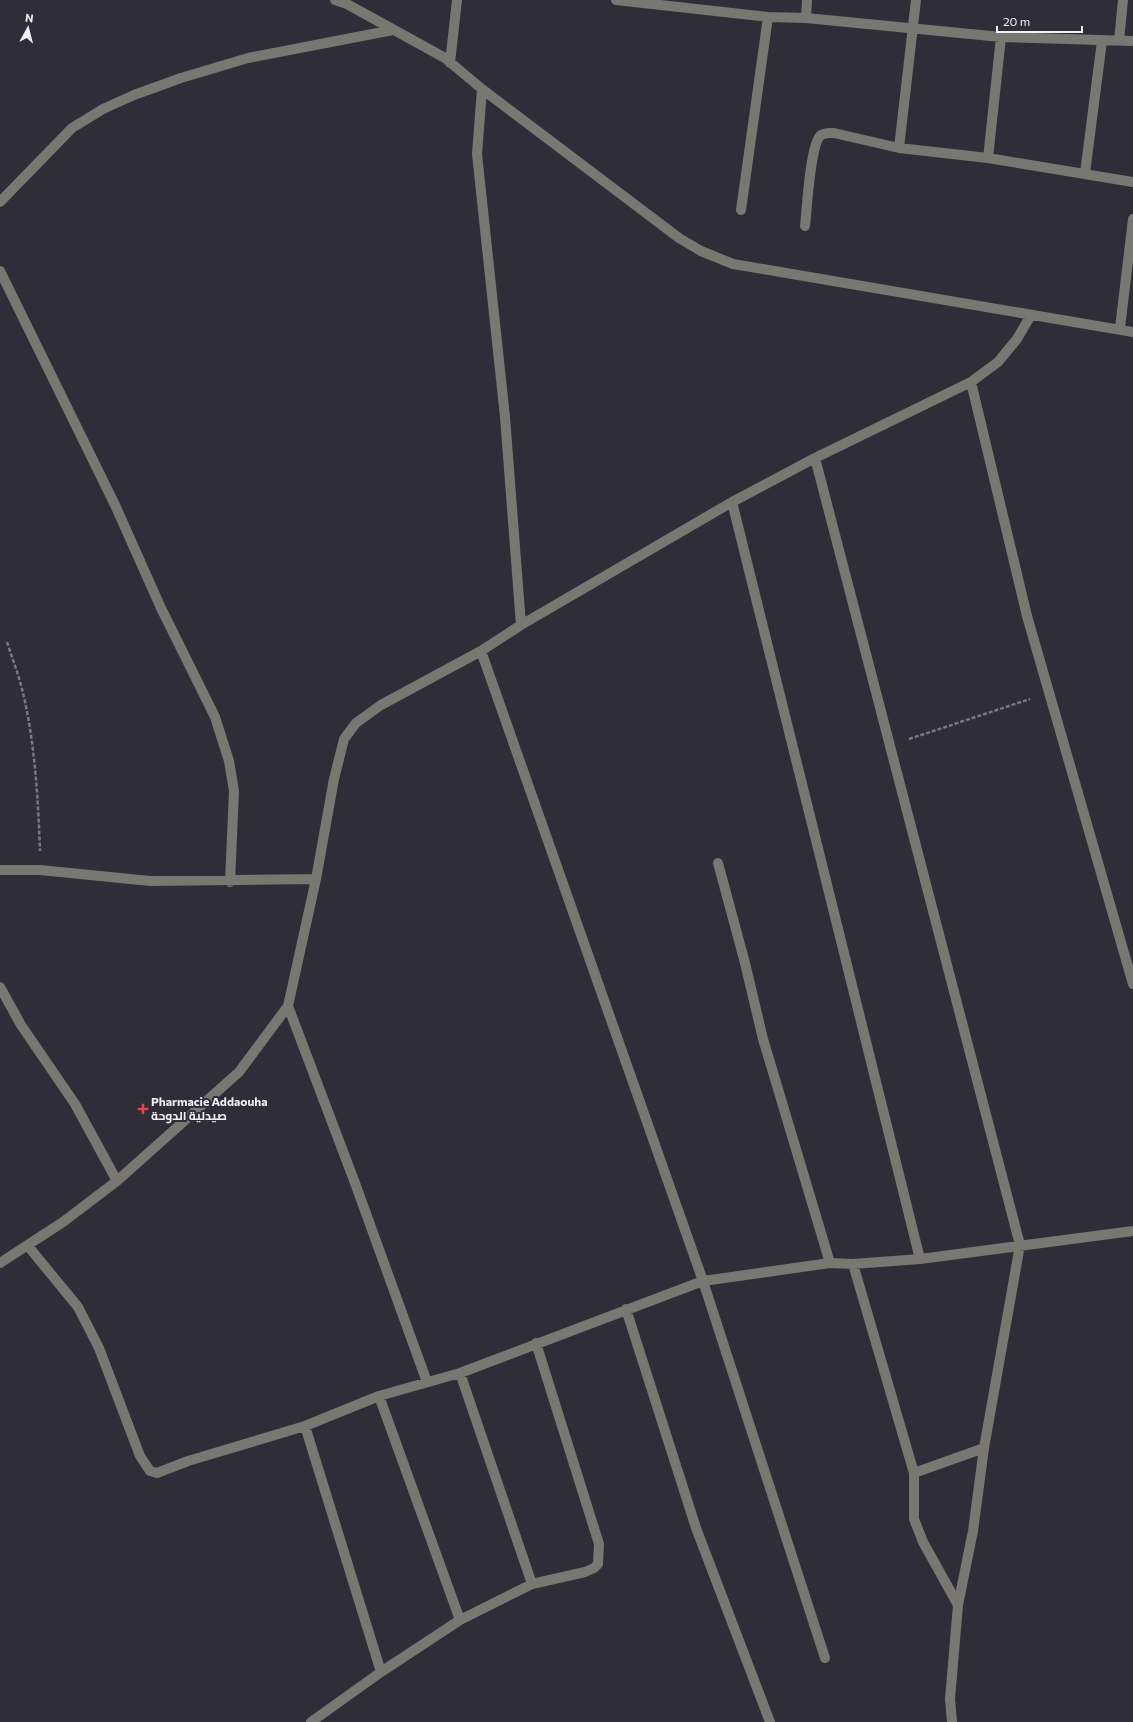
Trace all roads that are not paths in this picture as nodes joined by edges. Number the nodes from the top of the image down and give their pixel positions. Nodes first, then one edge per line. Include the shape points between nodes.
1 (335, 0) edge
2 (457, 0) edge
3 (616, 0) edge
4 (807, 0) edge
5 (916, 0) edge
6 (1124, 0) edge
7 (768, 17) junction
8 (806, 18) junction
9 (914, 28) junction
10 (393, 30) junction
11 (1001, 37) junction
12 (1119, 41) junction
13 (1102, 42) junction
14 (1133, 42) edge
15 (450, 63) junction
16 (482, 90) junction
17 (899, 148) junction
18 (988, 158) junction
19 (1085, 173) junction
20 (1133, 182) edge
21 (0, 202) edge
22 (740, 210) dead end
23 (1133, 219) edge
24 (805, 226) dead end
25 (0, 271) edge
26 (1031, 315) junction
27 (1120, 328) junction
28 (1133, 332) edge
29 (971, 382) junction
30 (815, 458) junction
31 (732, 502) junction
32 (521, 625) junction
33 (481, 651) junction
34 (718, 863) dead end
35 (0, 870) edge
36 (316, 879) junction
37 (230, 882) junction
38 (1133, 984) edge
39 (0, 987) edge
40 (288, 1006) junction
41 (117, 1180) junction
42 (1133, 1231) edge
43 (1020, 1245) junction
44 (28, 1246) junction
45 (920, 1259) junction
46 (0, 1263) edge
47 (830, 1263) junction
48 (853, 1264) junction
49 (703, 1281) junction
50 (626, 1309) junction
51 (536, 1343) junction
52 (460, 1372) junction
53 (427, 1382) junction
54 (379, 1396) junction
55 (305, 1426) junction
56 (984, 1448) junction
57 (914, 1473) junction
58 (532, 1584) junction
59 (958, 1605) junction
60 (460, 1620) junction
61 (824, 1658) dead end
62 (381, 1672) junction
63 (311, 1722) edge
64 (770, 1722) edge
65 (952, 1722) edge

1 - 10 street
2 - 15 street
3 - 7 street
4 - 8 street
5 - 9 street
6 - 12 street
7 - 8 street
7 - 22 street
8 - 9 street
9 - 11 street
9 - 17 street
10 - 15 street
10 - 21 street via 248,58 134,94 97,112 72,128
11 - 13 street
11 - 18 street
12 - 13 street
12 - 14 street
13 - 19 street
15 - 16 street
16 - 26 street via 679,238 701,251 734,264
16 - 32 street via 477,154 505,417
17 - 18 street
17 - 24 street via 834,133 821,134 813,156
18 - 19 street
19 - 20 street
23 - 27 street
25 - 37 street via 115,505 161,608 215,718 229,761 234,790
26 - 27 street
26 - 29 street via 1017,339 998,362
27 - 28 street
29 - 30 street
29 - 38 street via 1026,608
30 - 31 street
30 - 43 street
31 - 32 street
31 - 45 street
32 - 33 street
33 - 36 street via 381,705 356,723 344,739
33 - 49 street
34 - 47 street via 763,1039
35 - 37 street via 40,870 150,881
36 - 37 street
36 - 40 street
39 - 41 street via 21,1025 75,1104
40 - 41 street via 239,1072
40 - 53 street via 356,1183
41 - 44 street
42 - 43 street
43 - 45 street
43 - 56 street
44 - 46 street
44 - 55 street via 78,1307 99,1348 140,1456 150,1471 157,1473 188,1461
45 - 48 street
47 - 48 street
47 - 49 street
48 - 57 street
49 - 50 street
49 - 61 street
50 - 51 street
50 - 64 street via 696,1528
51 - 52 street
51 - 58 street via 594,1526 599,1554 598,1564 594,1568
52 - 53 street
52 - 58 street
53 - 54 street
54 - 55 street
54 - 60 street
55 - 62 street
56 - 57 street
56 - 59 street via 973,1532
57 - 59 street via 914,1519 923,1542
58 - 60 street
59 - 65 street via 950,1699
60 - 62 street
62 - 63 street

